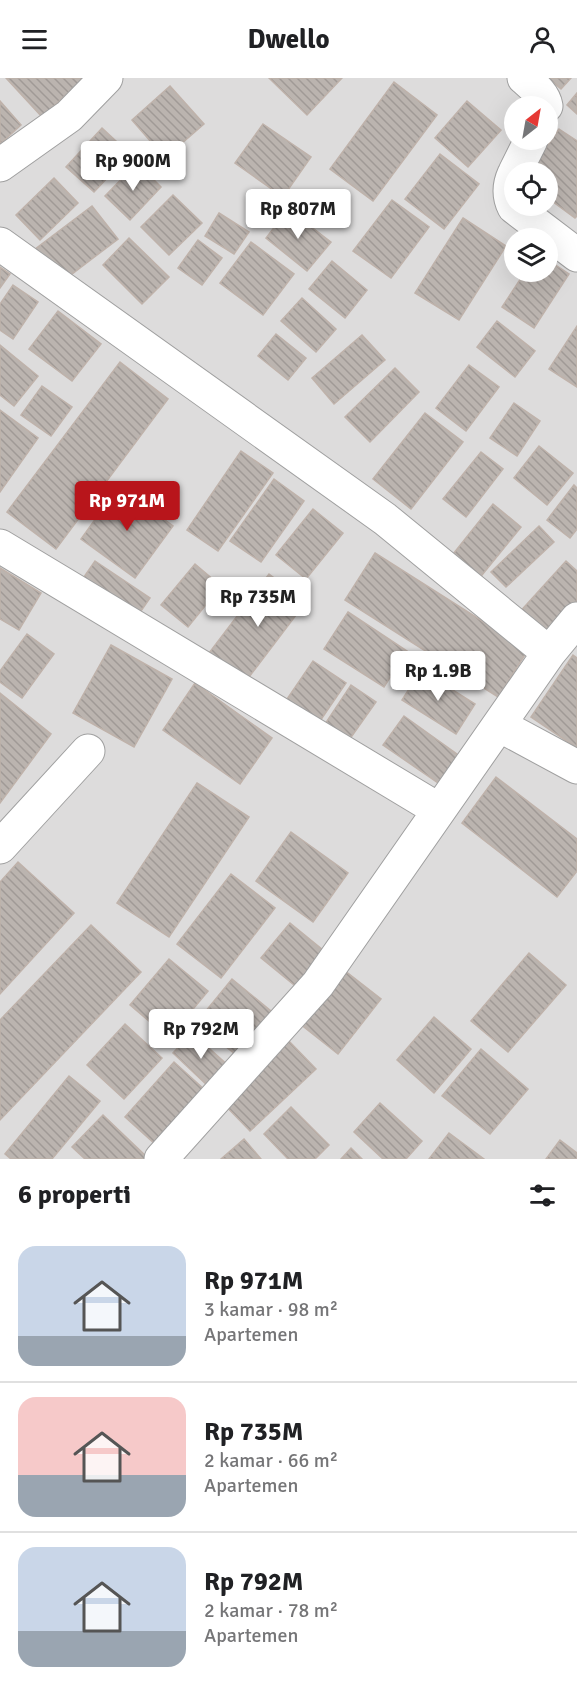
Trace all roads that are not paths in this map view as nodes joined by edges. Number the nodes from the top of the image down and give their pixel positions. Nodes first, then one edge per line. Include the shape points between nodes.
1 (106, 78) edge
2 (524, 78) edge
3 (542, 96) edge
4 (0, 165) edge
5 (526, 216) edge
6 (0, 244) edge
7 (577, 255) edge
8 (0, 546) edge
9 (577, 618) edge
10 (549, 653) junction
11 (499, 725) junction
12 (88, 751) dead end
13 (577, 767) edge
14 (439, 810) junction
15 (0, 847) edge
16 (161, 1159) edge

1 - 4 street via 69,116
2 - 3 street
5 - 7 street
6 - 10 street via 385,519
8 - 14 street
9 - 10 street
10 - 11 street
11 - 13 street
11 - 14 street
12 - 15 street
14 - 16 street via 318,984

